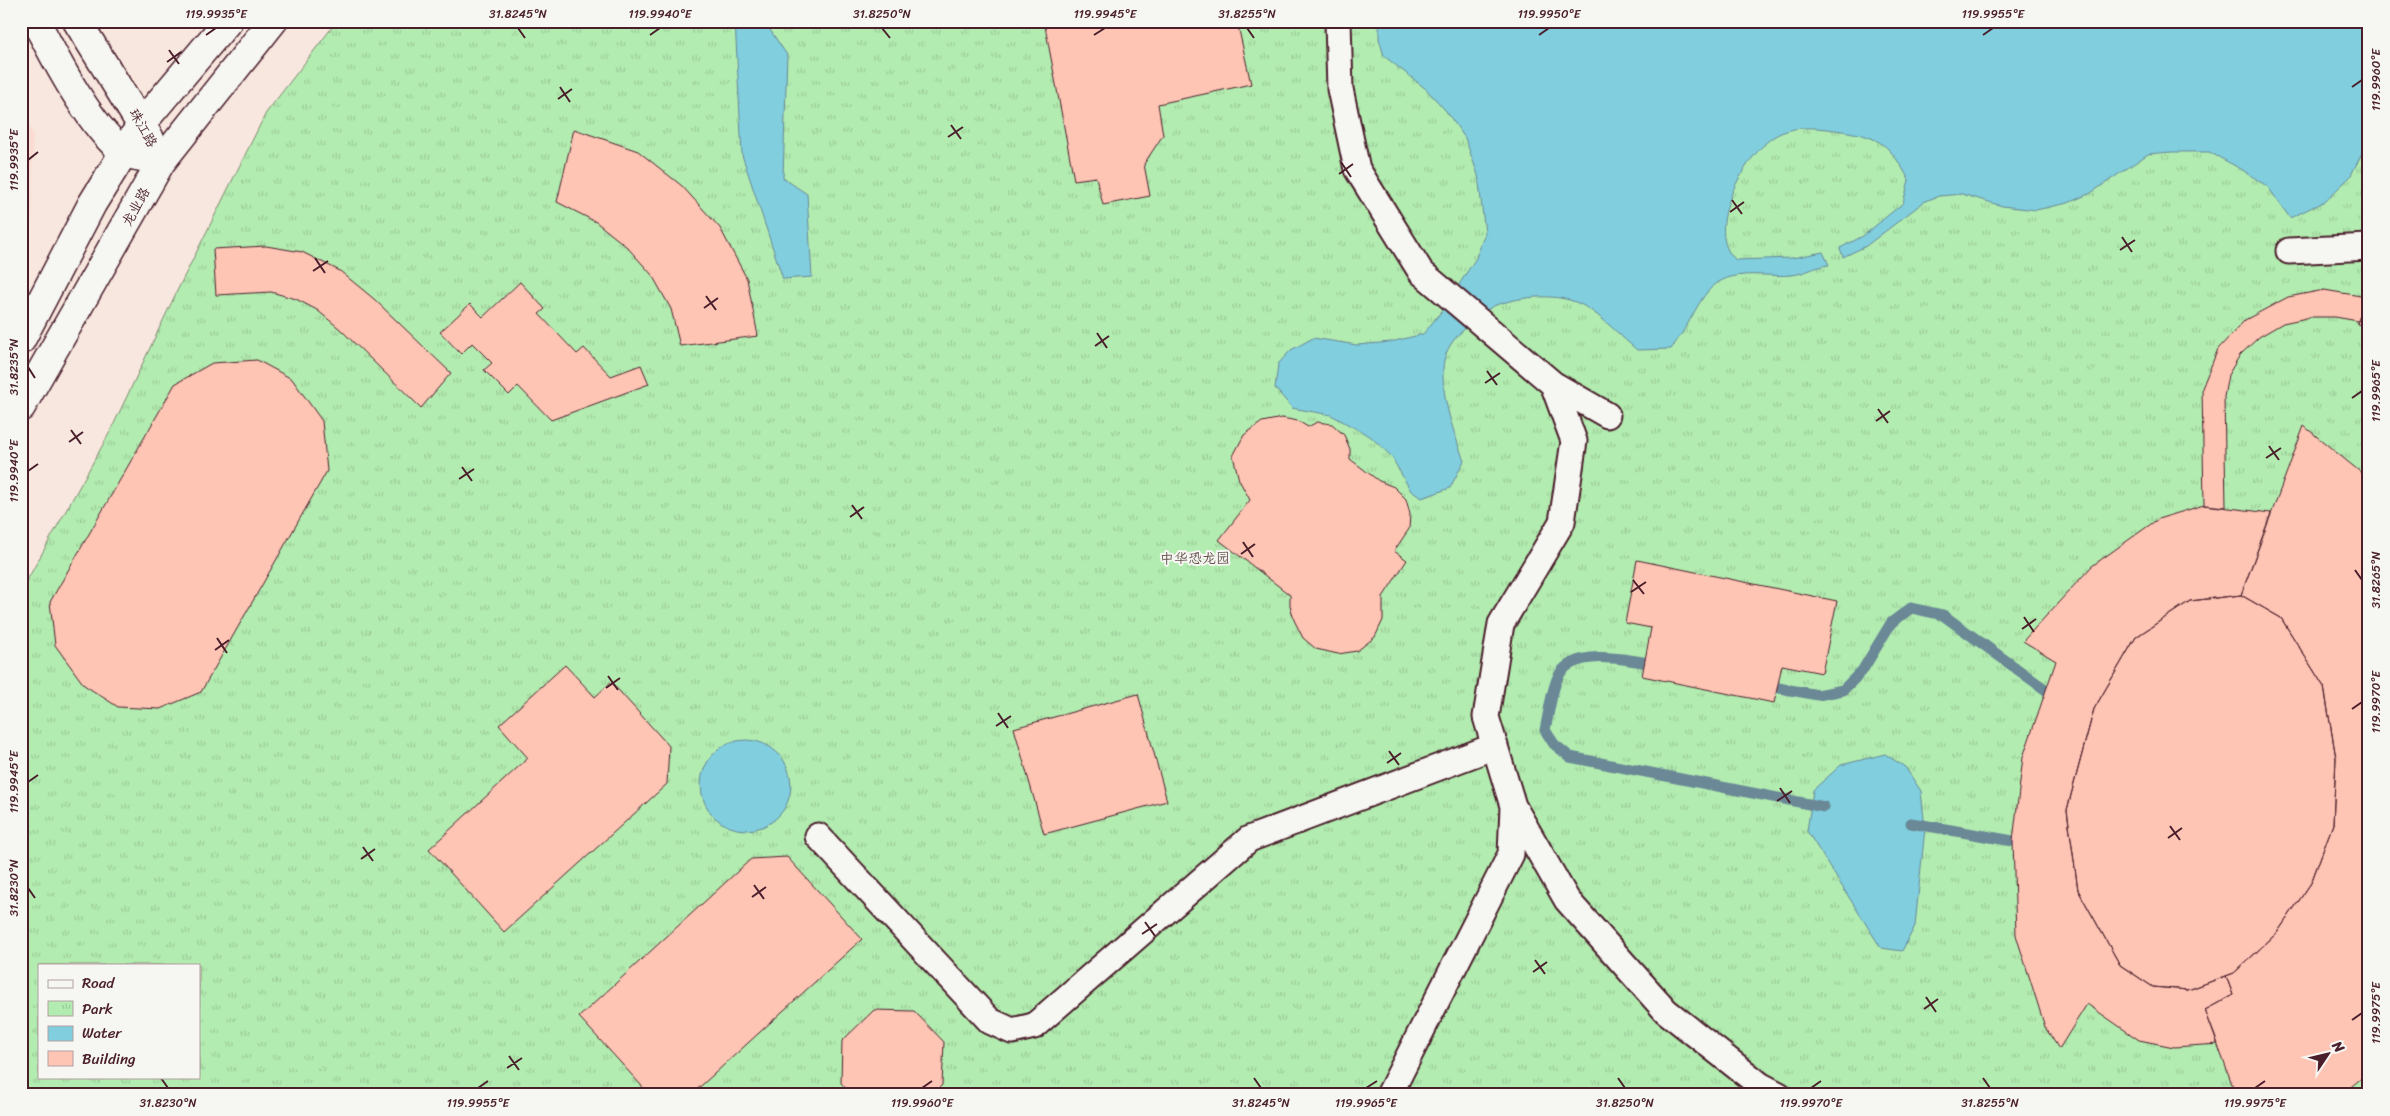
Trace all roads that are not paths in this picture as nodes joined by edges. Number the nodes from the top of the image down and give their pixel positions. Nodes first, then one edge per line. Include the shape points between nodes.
1 (36, 21) edge
2 (228, 21) edge
3 (274, 21) edge
4 (1338, 21) edge
5 (79, 25) edge
6 (142, 123) junction
7 (124, 152) junction
8 (161, 162) junction
9 (2369, 247) edge
10 (2290, 251) dead end
11 (21, 340) edge
12 (1553, 384) junction
13 (21, 408) edge
14 (1608, 414) dead end
15 (1495, 746) junction
16 (1513, 806) junction
17 (818, 836) dead end
18 (1389, 1095) edge
19 (1779, 1095) edge

1 - 7 street, 珠江路 via 53,56 102,132
2 - 6 street
3 - 8 street, 龙业路
4 - 12 street via 1340,90 1357,169 1421,272
5 - 6 street, 珠江路
6 - 7 street
6 - 8 street, 珠江路
7 - 8 street, 珠江路
7 - 11 street via 92,204
8 - 13 street, 龙业路
9 - 10 street
12 - 14 street
12 - 15 street via 1574,441 1562,522 1501,624 1486,717
15 - 16 street
15 - 17 street via 1249,839 1034,1026 1012,1030 990,1021
16 - 18 street via 1511,854
16 - 19 street via 1567,900 1666,1011 1760,1085

